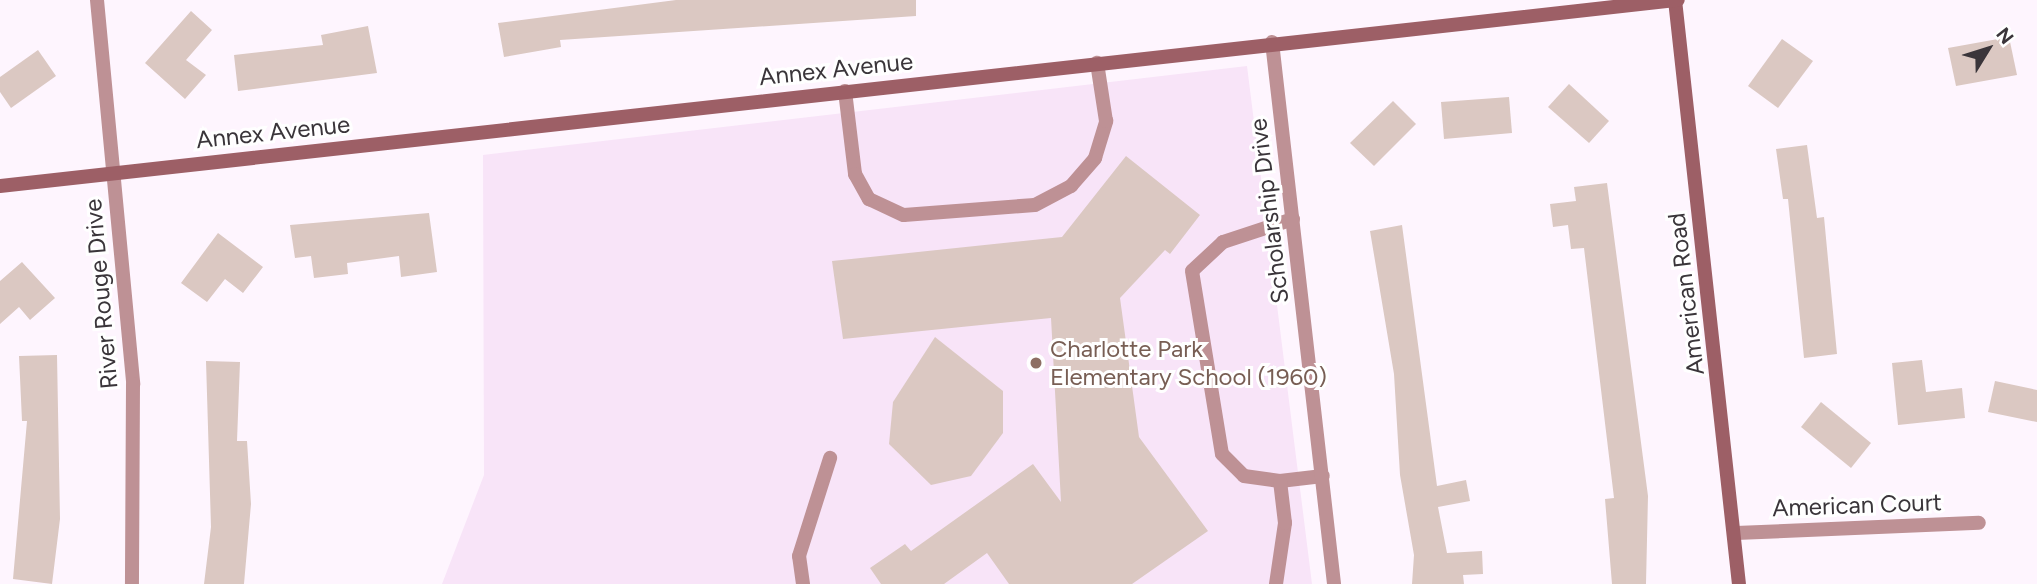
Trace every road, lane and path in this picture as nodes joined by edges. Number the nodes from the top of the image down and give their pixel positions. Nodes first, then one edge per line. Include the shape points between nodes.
1 (97, 0) edge
2 (1676, 0) edge
3 (1272, 42) junction
4 (1097, 63) junction
5 (845, 91) junction
6 (114, 173) junction
7 (0, 186) edge
8 (1293, 219) junction
9 (830, 458) dead end
10 (1323, 476) junction
11 (1280, 481) junction
12 (1979, 523) dead end
13 (1736, 533) junction
14 (132, 584) edge
15 (803, 584) edge
16 (1276, 584) edge
17 (1334, 584) edge
18 (1739, 584) edge

1 - 6 street, River Rouge Drive
2 - 3 street, Annex Avenue
2 - 13 street, American Road
3 - 4 street, Annex Avenue
3 - 8 street, Scholarship Drive
4 - 5 street, Annex Avenue
4 - 5 street via 1107,121 1095,158 1071,186 1035,205 904,215 869,200 855,174
5 - 6 street, Annex Avenue
6 - 7 street, Annex Avenue
6 - 14 street, River Rouge Drive via 133,384
8 - 10 street, Scholarship Drive
8 - 11 street via 1223,242 1192,271 1222,454 1244,476
9 - 15 street via 799,556
10 - 11 street
10 - 17 street, Scholarship Drive
11 - 16 street via 1285,523
12 - 13 street, American Court
13 - 18 street, American Road

